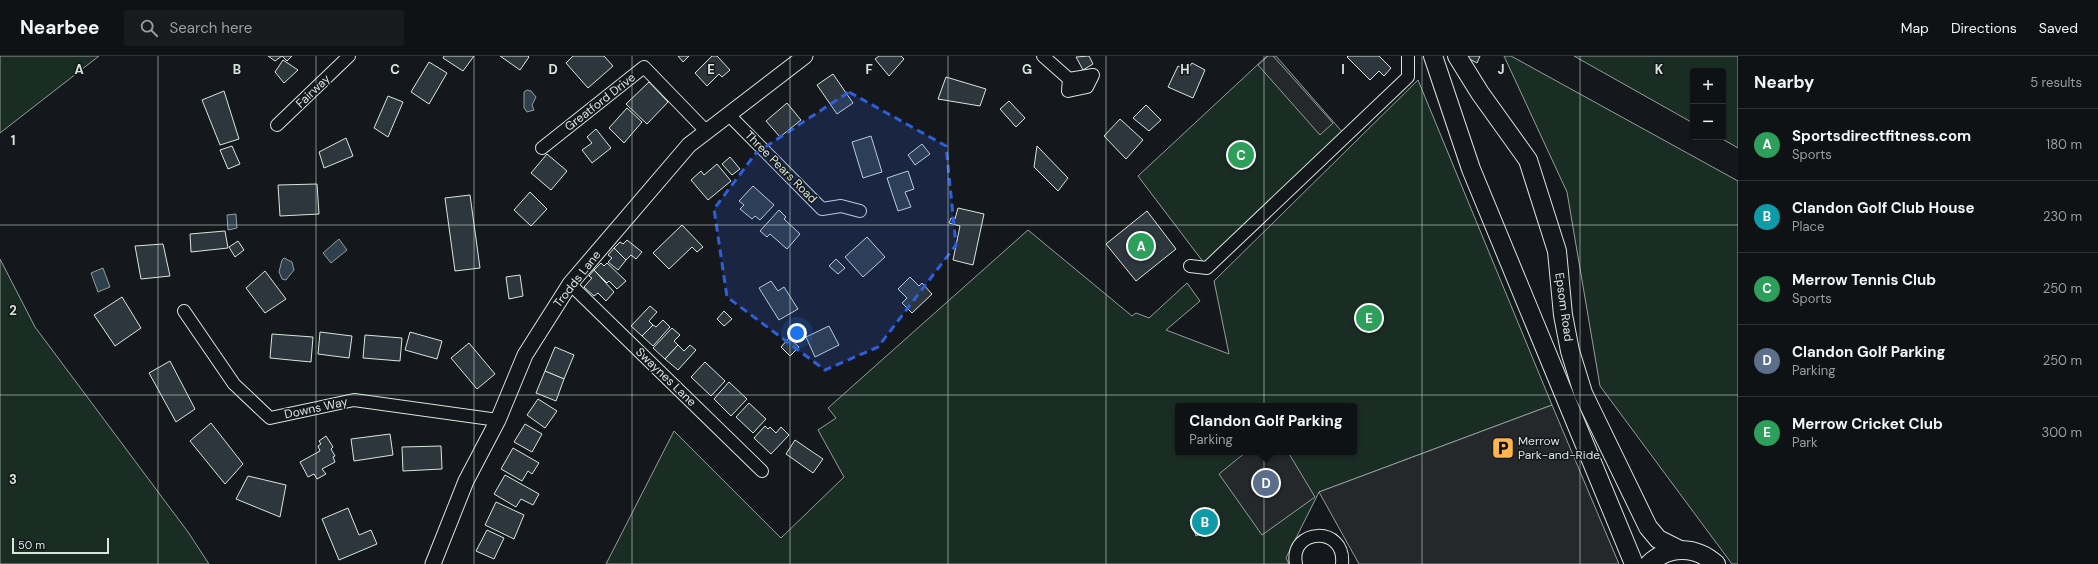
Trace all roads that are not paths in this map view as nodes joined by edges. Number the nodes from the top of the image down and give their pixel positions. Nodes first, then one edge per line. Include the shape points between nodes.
1 (349, 56) edge
2 (805, 56) edge
3 (1043, 56) edge
4 (1408, 56) edge
5 (1433, 56) edge
6 (1457, 56) edge
7 (1068, 79) dead end
8 (729, 116) junction
9 (277, 125) dead end
10 (708, 132) junction
11 (542, 148) dead end
12 (860, 211) dead end
13 (1190, 266) dead end
14 (570, 284) junction
15 (184, 311) dead end
16 (498, 420) junction
17 (762, 471) dead end
18 (1680, 550) junction
19 (434, 564) edge
20 (1296, 564) edge
21 (1342, 564) edge
22 (1634, 564) edge
23 (1649, 564) edge
24 (1716, 564) edge

1 - 9 street, Fairway
2 - 8 street, Trodds Lane
3 - 7 street
4 - 13 street via 1408,77 1207,268
5 - 22 main road, Epsom Road via 1471,168
6 - 18 main road, Epsom Road via 1528,160 1557,251 1563,315 1570,351 1583,393 1648,527 1658,539
8 - 10 street, Trodds Lane
8 - 12 street, Three Pears Road via 822,209 841,206
10 - 11 street, Greatford Drive via 644,67
10 - 14 street, Trodds Lane via 689,145
14 - 16 street, Trodds Lane via 525,355
14 - 17 street, Swaynes Lane
15 - 16 street, Downs Way via 234,384 270,418 354,400
16 - 19 street, Trodds Lane via 466,482
18 - 23 main road via 1667,552
18 - 24 main road via 1693,551
20 - 21 street via 1296,552 1300,544 1306,539 1322,536 1336,542 1342,556

